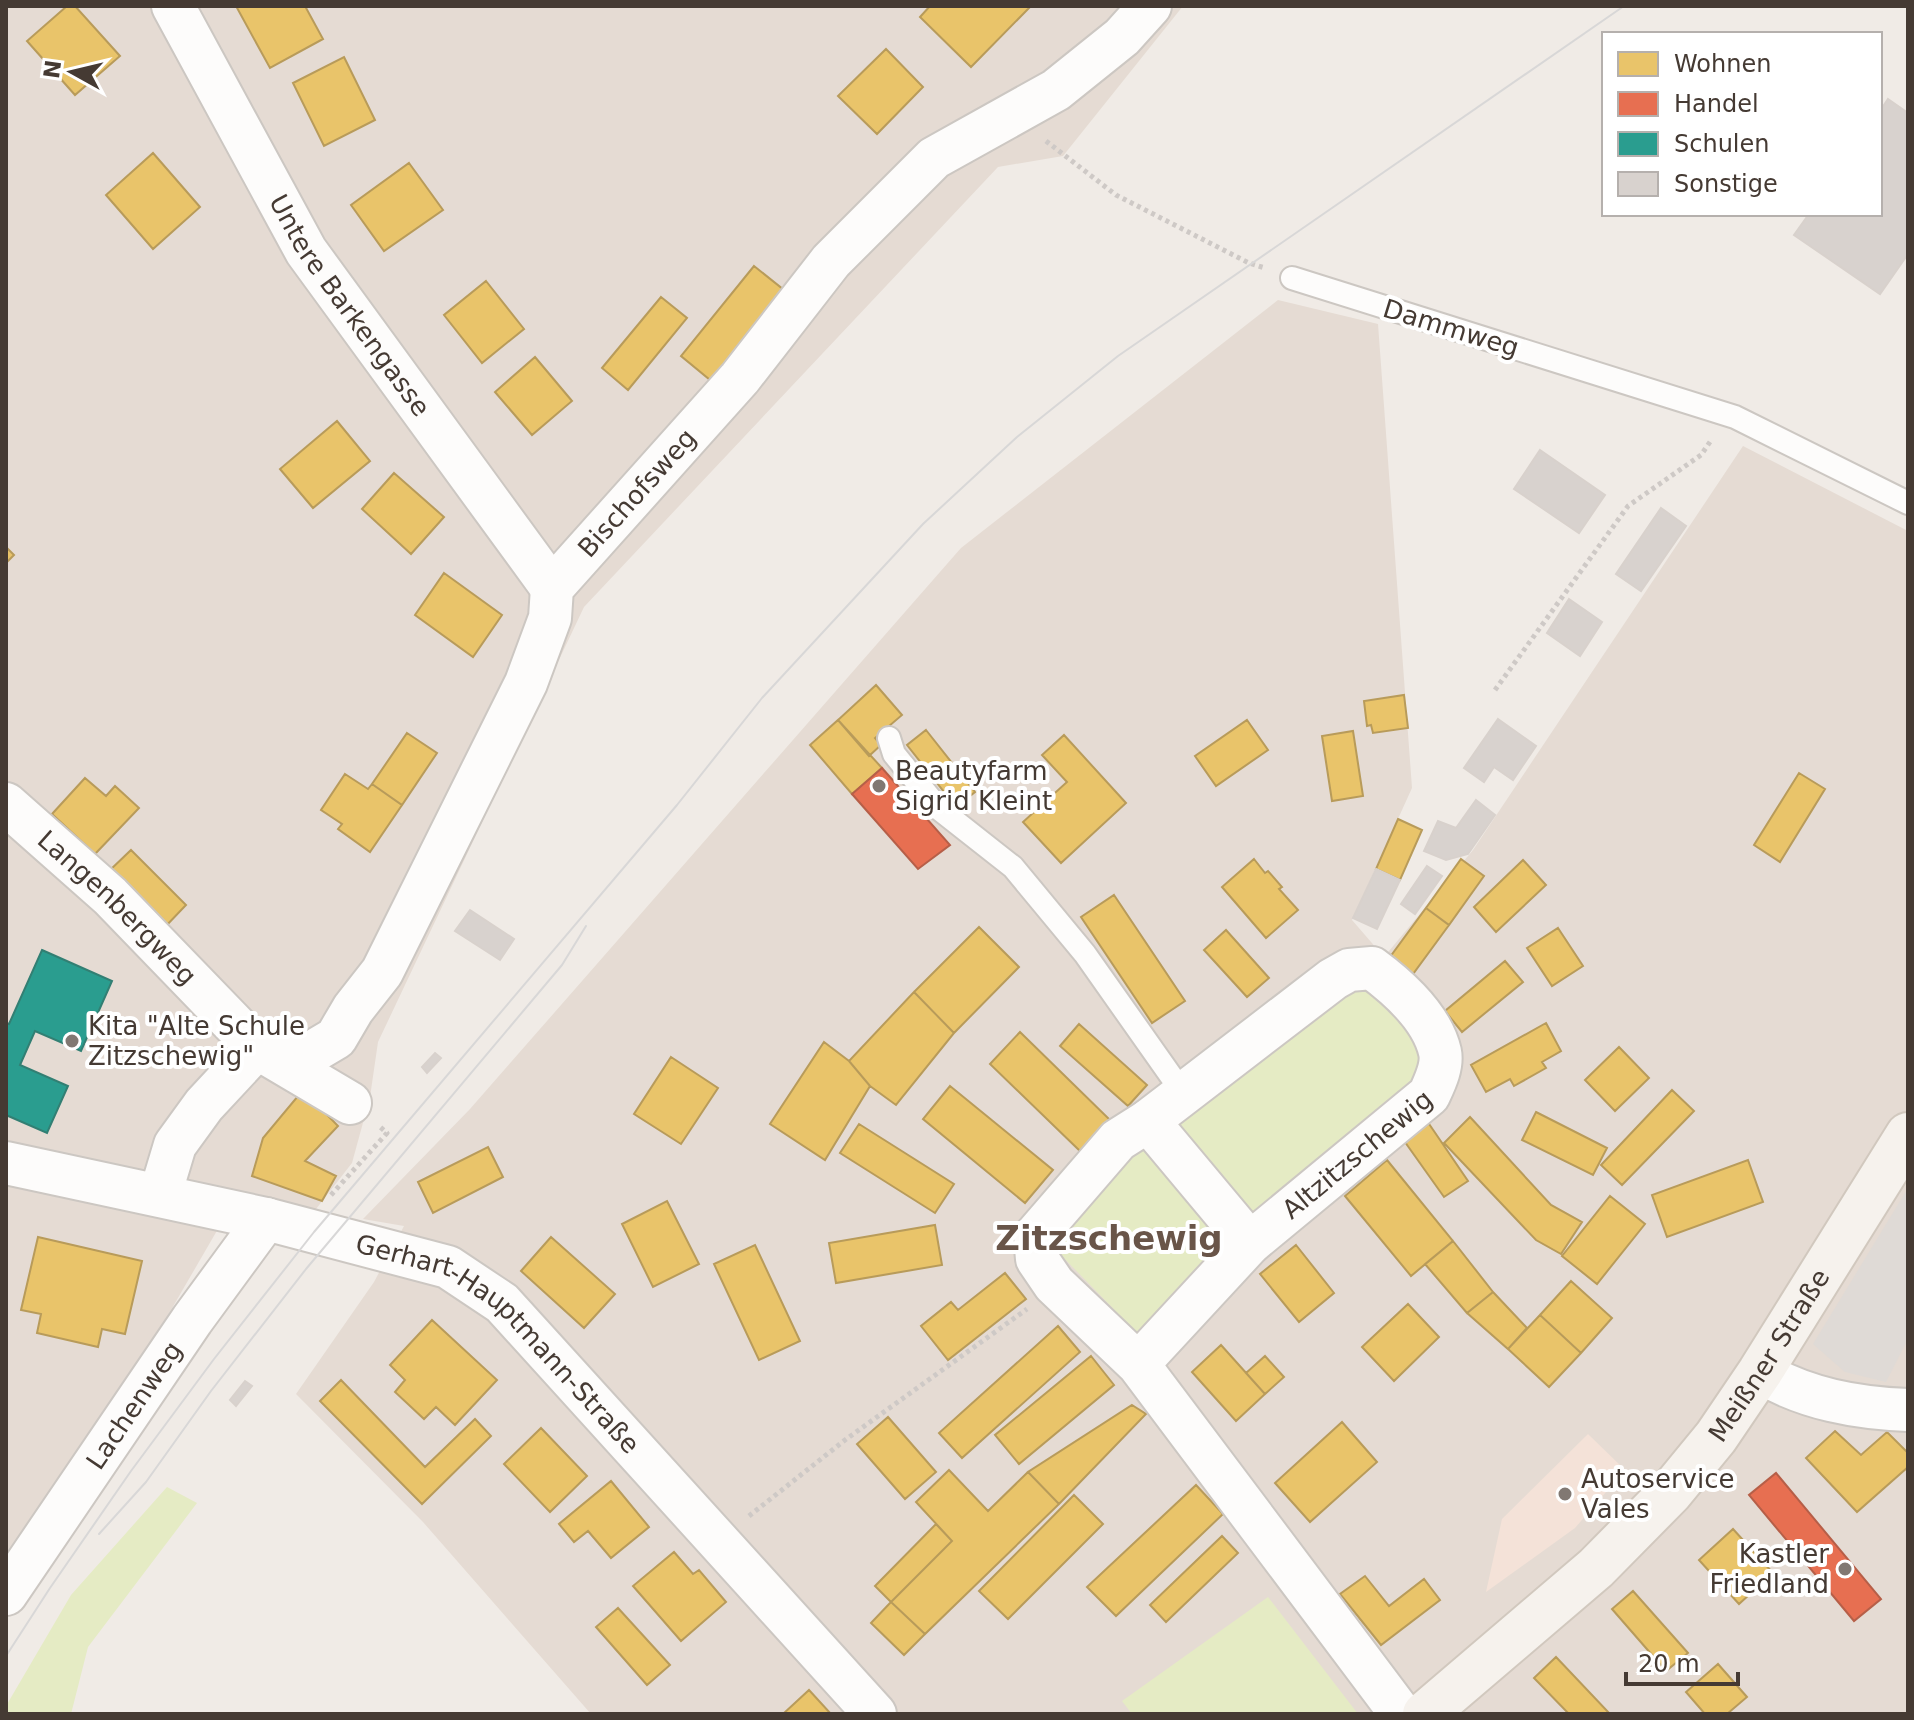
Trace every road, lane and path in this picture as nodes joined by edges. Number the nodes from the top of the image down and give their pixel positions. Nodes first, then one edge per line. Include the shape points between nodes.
1 (173, 6) edge
2 (1150, 6) edge
3 (1012, 116) junction
4 (1292, 278) joint
5 (1727, 415) junction
6 (1908, 503) edge
7 (552, 588) junction
8 (1495, 690) dead end
9 (889, 738) dead end
10 (6, 804) edge
11 (257, 1048) junction
12 (1183, 1093) junction
13 (350, 1103) joint
14 (1148, 1121) junction
15 (1908, 1135) edge
16 (6, 1163) edge
17 (160, 1195) junction
18 (283, 1224) junction
19 (1250, 1243) junction
20 (1054, 1284) junction
21 (1138, 1364) junction
22 (1760, 1372) junction
23 (1908, 1410) edge
24 (718, 1540) junction
25 (6, 1594) edge
26 (875, 1714) edge
27 (1401, 1714) edge
28 (1425, 1714) edge

1 - 7 street, Untere Barkengasse via 306,251
2 - 3 street, Bischofsweg via 1094,61
3 - 4 path via 1116,195 1249,263
3 - 7 street, Bischofsweg via 934,158 831,261 740,378
4 - 5 lane, Dammweg
5 - 6 lane, Dammweg
5 - 8 path via 1701,455 1628,506
7 - 11 street via 550,618 526,683 382,972 336,1038 309,1054
9 - 12 lane via 894,754 938,808 1013,867 1085,954
10 - 11 street, Langenbergweg via 110,896
11 - 13 street
11 - 17 street via 175,1145
12 - 14 street, Altzitzschewig
12 - 19 street, Altzitzschewig via 1349,970 1372,968 1406,994 1432,1034 1440,1054 1429,1095
13 - 18 path via 387,1133
14 - 19 street
14 - 20 street, Altzitzschewig via 1118,1140 1035,1236 1037,1259
15 - 22 main road, Meißner Straße
16 - 17 street, Gerhart-Hauptmann-Straße
17 - 18 street, Gerhart-Hauptmann-Straße
18 - 24 street, Gerhart-Hauptmann-Straße via 448,1267 502,1303
18 - 25 street, Lachenweg via 192,1320
19 - 21 street, Altzitzschewig
20 - 21 street, Altzitzschewig
20 - 24 path
21 - 27 street, Altzitzschewig
22 - 23 street via 1812,1395 1864,1408
22 - 28 main road, Meißner Straße via 1716,1437 1649,1515 1596,1568
24 - 26 street, Gerhart-Hauptmann-Straße

